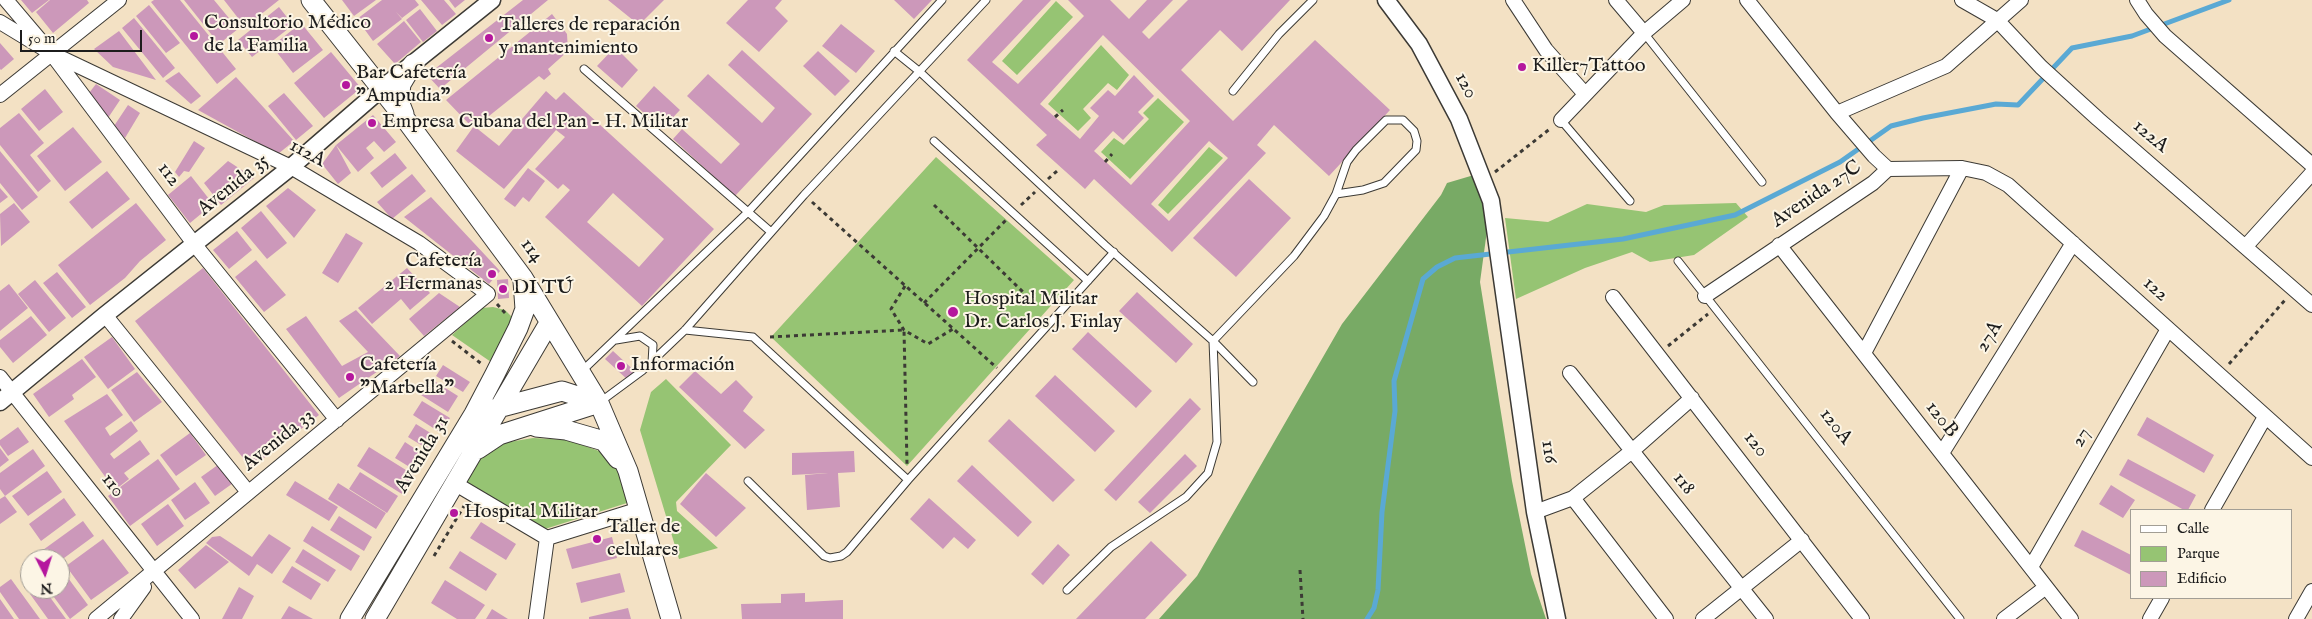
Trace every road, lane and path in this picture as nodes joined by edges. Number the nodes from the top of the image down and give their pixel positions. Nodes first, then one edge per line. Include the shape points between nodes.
1 (6, 0) edge
2 (119, 0) edge
3 (311, 0) edge
4 (492, 0) edge
5 (942, 0) edge
6 (986, 0) edge
7 (1313, 0) edge
8 (1386, 0) edge
9 (1513, 0) edge
10 (1616, 0) edge
11 (1683, 0) edge
12 (1747, 0) edge
13 (1962, 0) edge
14 (2021, 0) edge
15 (2137, 0) edge
16 (1997, 20) junction
17 (0, 22) edge
18 (1644, 33) junction
19 (894, 51) junction
20 (51, 53) junction
21 (413, 64) junction
22 (584, 70) dead end
23 (920, 72) junction
24 (381, 88) junction
25 (1233, 91) dead end
26 (1585, 94) junction
27 (0, 95) edge
28 (1063, 110) dead end
29 (1837, 113) junction
30 (1055, 117) dead end
31 (406, 120) junction
32 (1561, 120) junction
33 (934, 141) dead end
34 (1112, 154) dead end
35 (1105, 162) dead end
36 (2312, 164) edge
37 (291, 167) junction
38 (1888, 168) junction
39 (1962, 168) junction
40 (2312, 173) edge
41 (1484, 180) junction
42 (1762, 182) dead end
43 (1042, 184) junction
44 (1336, 194) junction
45 (804, 195) junction
46 (1491, 200) joint
47 (1630, 201) dead end
48 (934, 205) dead end
49 (748, 212) junction
50 (1013, 213) junction
51 (771, 232) junction
52 (2073, 243) junction
53 (195, 245) junction
54 (1779, 245) junction
55 (2246, 246) junction
56 (978, 249) junction
57 (1114, 252) junction
58 (1678, 261) dead end
59 (523, 278) junction
60 (1088, 280) junction
61 (905, 286) junction
62 (2294, 290) junction
63 (1023, 292) dead end
64 (488, 294) junction
65 (1705, 296) junction
66 (1613, 297) dead end
67 (924, 303) junction
68 (2312, 305) edge
69 (1716, 308) junction
70 (105, 315) junction
71 (549, 323) junction
72 (518, 328) junction
73 (953, 329) junction
74 (2168, 329) junction
75 (685, 330) junction
76 (904, 330) junction
77 (442, 332) junction
78 (753, 337) junction
79 (615, 340) junction
80 (1213, 341) junction
81 (1864, 353) junction
82 (1658, 355) junction
83 (652, 363) junction
84 (581, 372) junction
85 (1002, 373) junction
86 (1570, 373) dead end
87 (495, 374) junction
88 (2219, 376) junction
89 (0, 377) edge
90 (1253, 382) dead end
91 (562, 391) junction
92 (6, 397) edge
93 (1692, 398) junction
94 (600, 403) junction
95 (501, 407) junction
96 (474, 414) junction
97 (2265, 417) junction
98 (337, 420) junction
99 (527, 427) junction
100 (475, 451) junction
101 (1632, 451) junction
102 (1942, 453) junction
103 (2312, 458) edge
104 (628, 471) junction
105 (908, 480) junction
106 (748, 481) dead end
107 (454, 483) junction
108 (248, 492) junction
109 (1573, 498) junction
110 (640, 509) junction
111 (2213, 509) edge
112 (1535, 512) junction
113 (547, 538) junction
114 (1802, 540) junction
115 (2031, 567) junction
116 (1300, 570) dead end
117 (154, 572) junction
118 (2046, 586) junction
119 (1741, 588) junction
120 (1067, 590) dead end
121 (2312, 591) edge
122 (2161, 599) edge
123 (96, 619) edge
124 (121, 619) edge
125 (192, 619) edge
126 (350, 619) edge
127 (375, 619) edge
128 (536, 619) edge
129 (671, 619) edge
130 (1303, 619) edge
131 (1557, 619) edge
132 (1666, 619) edge
133 (1703, 619) edge
134 (1766, 619) edge
135 (1862, 619) edge
136 (1960, 619) edge
137 (2004, 619) edge
138 (2071, 619) edge
139 (2150, 619) edge
140 (2296, 619) edge

1 - 20 street, 112
2 - 20 street
3 - 24 main road, 114
4 - 21 street, Avenida 35
5 - 19 lane
6 - 23 lane
7 - 25 lane via 1279,34
8 - 41 street, 120 via 1419,44 1459,119
9 - 26 street via 1546,50
10 - 18 street
11 - 18 street
12 - 29 street
13 - 16 street, 122A
14 - 16 street
15 - 36 street via 2165,36
16 - 29 street via 1946,66
16 - 55 street, 122A via 2041,67 2098,119
17 - 20 street, 112A
18 - 26 street
18 - 42 lane
19 - 23 lane
19 - 49 lane
20 - 27 street
20 - 37 street, 112A
20 - 53 street, 112
21 - 24 street, Avenida 35
21 - 31 main road via 401,84 399,101
22 - 49 lane
23 - 43 lane
23 - 45 lane
24 - 31 main road, 114
24 - 37 street, Avenida 35
26 - 32 street
28 - 30 path
29 - 38 street
31 - 59 main road, 114
32 - 41 path
32 - 47 lane
33 - 50 lane
34 - 35 path
37 - 53 street, Avenida 35
37 - 64 street, 112A via 419,242
38 - 39 street, Avenida 27C
38 - 54 street, Avenida 27C via 1872,183
39 - 52 street, 122 via 1986,172 2008,184
39 - 81 street
40 - 55 street
41 - 46 street, 120
43 - 50 path
43 - 57 lane
44 - 44 lane via 1384,183 1416,150 1414,131 1403,120 1386,120 1347,162
44 - 80 lane via 1294,256
45 - 51 lane
45 - 61 path
46 - 112 street, 116
48 - 56 path
49 - 51 lane
49 - 79 lane
50 - 56 path
50 - 60 lane
51 - 75 lane
52 - 74 street, 122
52 - 102 street, 27A
53 - 70 street, Avenida 35
53 - 98 street, 112
54 - 65 street, Avenida 27C
54 - 81 street, 120B
55 - 62 street, 122A
56 - 63 path
56 - 67 path
57 - 60 lane
57 - 80 lane
58 - 65 lane, 120A
59 - 71 main road, 114
59 - 72 main road, Avenida 31 via 525,309
60 - 85 lane
61 - 67 path
61 - 76 path via 891,309
62 - 68 street, 122A
62 - 88 path
64 - 72 path
64 - 77 street, Avenida 33
65 - 69 lane, 120A
66 - 82 street, 120
67 - 73 path
69 - 82 path
69 - 136 lane, 120A
70 - 92 street, Avenida 35
70 - 108 street
71 - 84 main road, 114
71 - 95 main road, Avenida 31
72 - 87 main road, Avenida 31
73 - 76 path via 928,344
73 - 85 path
74 - 88 street, 122
74 - 115 street, 27
75 - 78 lane
75 - 83 lane
76 - 78 path
76 - 105 path
77 - 87 path
77 - 98 street, Avenida 33
78 - 105 lane
79 - 83 lane via 640,336 653,345
79 - 84 lane
80 - 90 lane
80 - 120 lane via 1216,442 1208,473 1186,497 1111,547
81 - 102 street, 120B
82 - 93 street, 120
83 - 94 lane
84 - 91 main road
84 - 94 main road, 114
85 - 105 lane
86 - 101 street, 118
87 - 96 main road, Avenida 31
88 - 97 street, 122
89 - 92 street, 110
91 - 94 main road
91 - 95 main road
92 - 117 street, 110
93 - 101 street
93 - 114 street, 120
94 - 99 main road
94 - 104 main road, 114
95 - 96 main road
95 - 100 main road, Avenida 31
96 - 126 main road, Avenida 31
97 - 103 street, 122
97 - 111 street
98 - 108 street, Avenida 33
99 - 100 main road via 499,435
99 - 104 main road via 566,430 604,441
100 - 107 main road, Avenida 31
101 - 109 street
101 - 119 street, 118
102 - 115 street, 120B
104 - 110 main road, 114
105 - 106 lane via 847,552 830,558 824,556
107 - 113 street
107 - 127 main road, Avenida 31
108 - 117 street, Avenida 33
109 - 112 street
109 - 132 street
110 - 113 street
110 - 129 main road, 114
112 - 131 street, 116
113 - 128 street
114 - 119 street
114 - 135 street, 120
115 - 118 street, 120B
116 - 130 path
117 - 123 street, Avenida 33
117 - 124 street
117 - 125 street, 110
118 - 137 street
118 - 138 street, 120B
119 - 133 street
119 - 134 street, 118
121 - 140 street
122 - 139 street

